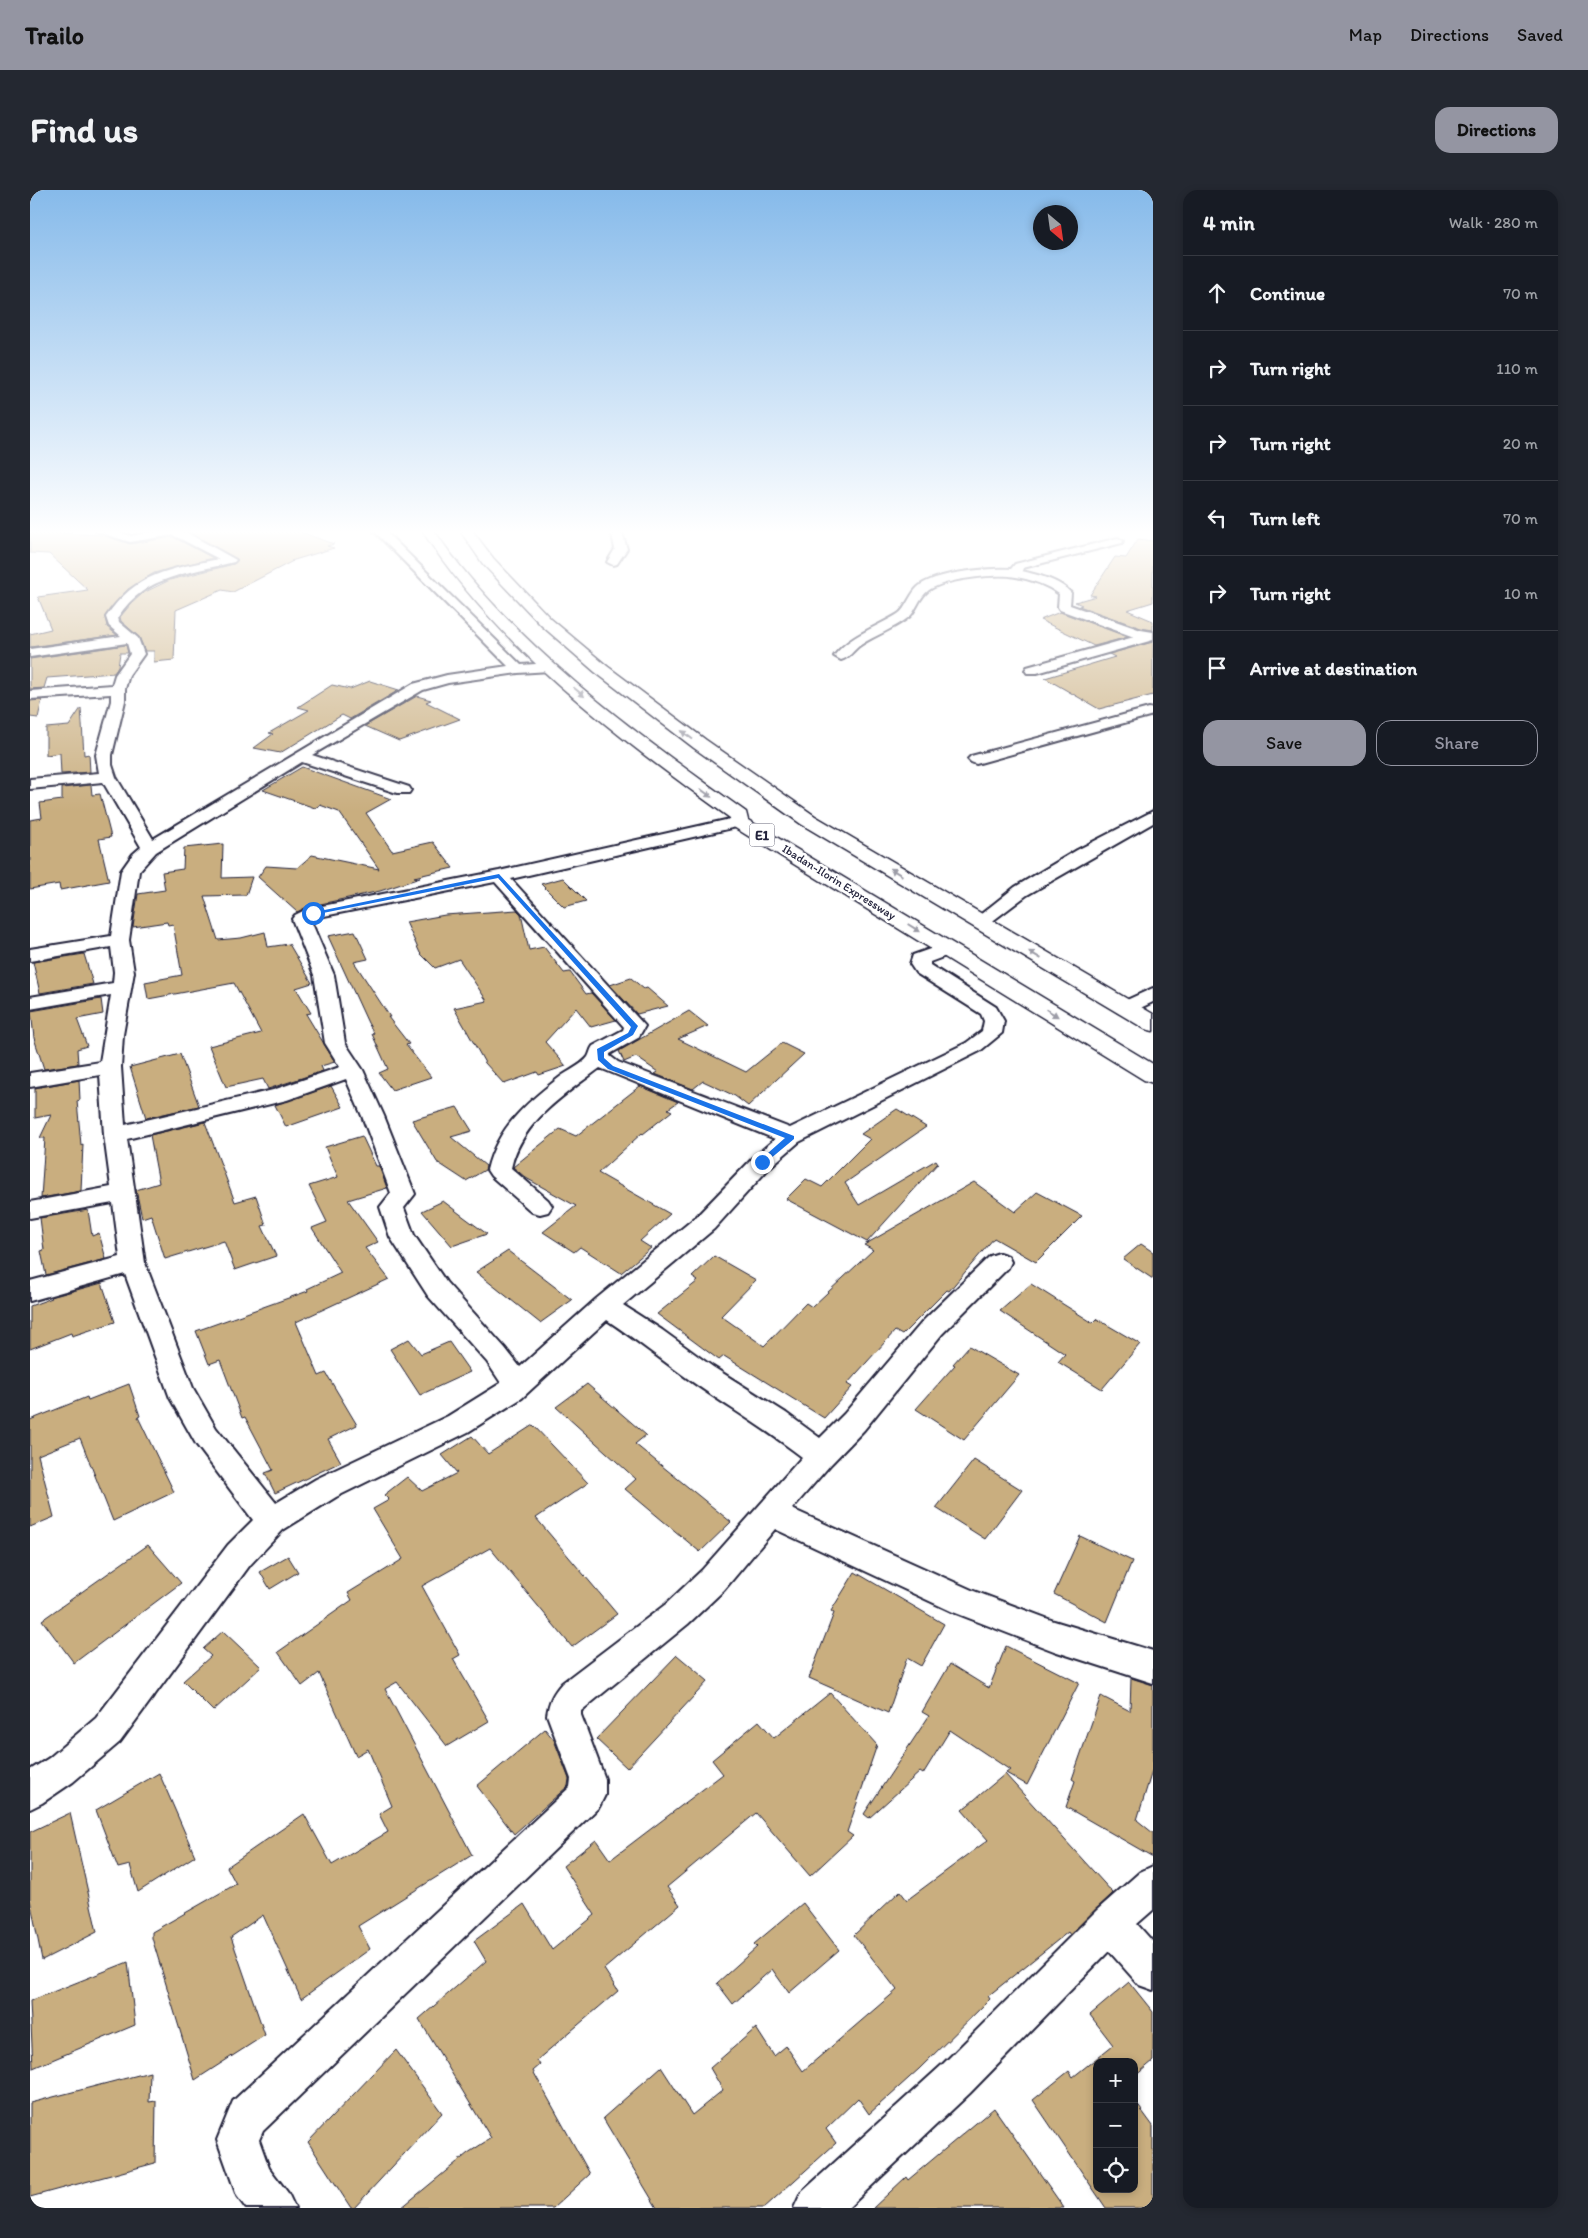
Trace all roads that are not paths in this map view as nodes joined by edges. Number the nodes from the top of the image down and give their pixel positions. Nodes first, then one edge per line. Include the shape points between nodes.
1 (113, 623) edge
2 (472, 623) edge
3 (504, 623) edge
4 (547, 623) edge
5 (890, 623) edge
6 (1110, 623) edge
7 (1152, 636) edge
8 (132, 638) junction
9 (30, 653) edge
10 (841, 656) dead end
11 (550, 667) junction
12 (518, 669) junction
13 (1032, 670) dead end
14 (118, 689) junction
15 (30, 695) edge
16 (1152, 712) edge
17 (300, 756) junction
18 (976, 759) dead end
19 (108, 777) junction
20 (30, 784) edge
21 (403, 790) dead end
22 (1153, 816) edge
23 (739, 822) junction
24 (150, 848) junction
25 (499, 876) junction
26 (980, 922) junction
27 (120, 940) junction
28 (947, 949) junction
29 (30, 955) edge
30 (122, 987) junction
31 (1153, 994) edge
32 (30, 1003) edge
33 (1125, 1008) junction
34 (1153, 1024) edge
35 (600, 1058) junction
36 (110, 1067) junction
37 (352, 1070) junction
38 (1153, 1075) edge
39 (30, 1080) edge
40 (115, 1135) junction
41 (791, 1138) junction
42 (124, 1192) junction
43 (540, 1206) dead end
44 (30, 1210) edge
45 (999, 1262) dead end
46 (133, 1263) junction
47 (30, 1291) edge
48 (605, 1306) junction
49 (518, 1385) junction
50 (821, 1455) junction
51 (770, 1513) junction
52 (272, 1521) junction
53 (1153, 1667) edge
54 (30, 1792) edge
55 (1153, 1885) edge
56 (1110, 1923) junction
57 (1153, 1971) edge
58 (273, 2208) edge
59 (816, 2208) edge

1 - 8 street
2 - 12 street
3 - 11 highway, Ibadan-Ilorin Expressway / E1
26 -> 4 highway, E1 via 808,820 662,716
5 - 10 street via 854,644
6 - 7 street
7 - 13 street
8 - 9 street
8 - 14 street via 137,654 122,675
11 - 12 street
11 -> 23 highway, Ibadan-Ilorin Expressway / E1 via 630,735 739,816
12 - 17 street via 447,679 418,687
14 - 15 street
14 - 19 street via 104,755
16 - 18 street
17 - 21 street
17 - 24 street
19 - 20 street
19 - 24 street
22 - 26 street via 1021,891
23 - 25 street
23 -> 28 highway, Ibadan-Ilorin Expressway / E1
24 - 27 street via 130,871
25 - 35 street via 635,1026 631,1034 600,1051
25 - 37 street via 313,913 302,919 324,975 335,1043
33 -> 26 highway, E1
27 - 29 street
27 - 30 street via 124,972
28 -> 38 highway, Ibadan-Ilorin Expressway / E1
28 - 41 street via 920,959 920,964 989,1011 994,1021 992,1033 973,1047
30 - 32 street
30 - 36 street
31 - 33 street
33 - 34 highway, E1
35 - 41 street via 610,1067
35 - 43 street via 538,1106 510,1138 500,1157 499,1170
36 - 39 street
36 - 40 street
37 - 40 street via 280,1095
37 - 49 street via 403,1194 392,1207 402,1237 437,1289 496,1355
40 - 42 street
41 - 48 street via 762,1162 705,1224
42 - 44 street
42 - 46 street
45 - 50 street via 933,1327 854,1422
46 - 47 street
46 - 52 street via 180,1390 206,1436
48 - 49 street
48 - 50 street via 703,1375 776,1420
49 - 52 street via 458,1424 326,1488
50 - 51 street
51 - 53 street via 964,1602 1054,1636
51 - 58 street via 714,1580 565,1704 564,1715 588,1779 587,1795 248,2116 238,2140 252,2181
52 - 54 street via 239,1555 108,1730
55 - 56 street
56 - 57 street
56 - 59 street via 956,2079

